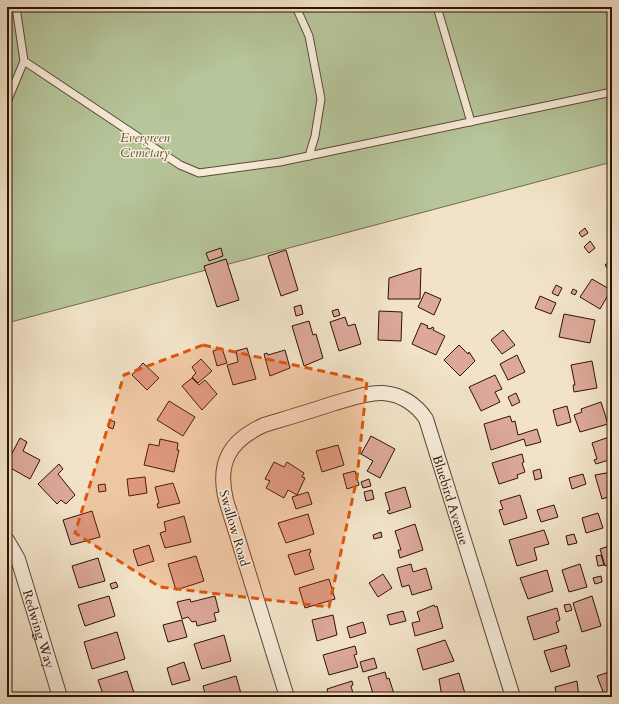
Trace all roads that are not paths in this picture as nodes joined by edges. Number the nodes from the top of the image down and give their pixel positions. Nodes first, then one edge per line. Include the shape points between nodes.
1 (16, 7) edge
2 (296, 7) edge
3 (437, 7) edge
4 (24, 61) junction
5 (612, 92) edge
6 (7, 102) edge
7 (470, 122) junction
8 (309, 156) junction
9 (315, 409) joint
10 (7, 540) edge
11 (60, 697) edge
12 (286, 697) edge
13 (513, 697) edge

1 - 4 lane
2 - 8 lane via 309,36 320,99 315,136
3 - 7 lane
4 - 6 lane
4 - 8 lane via 180,165 199,173
5 - 7 lane
7 - 8 lane
9 - 12 street, Swallow Road via 251,431 230,451 223,468 222,484 226,500
9 - 13 street, Bluebird Avenue via 360,396 385,393 407,400 423,414 435,442
10 - 11 street, Redwing Way via 18,559

